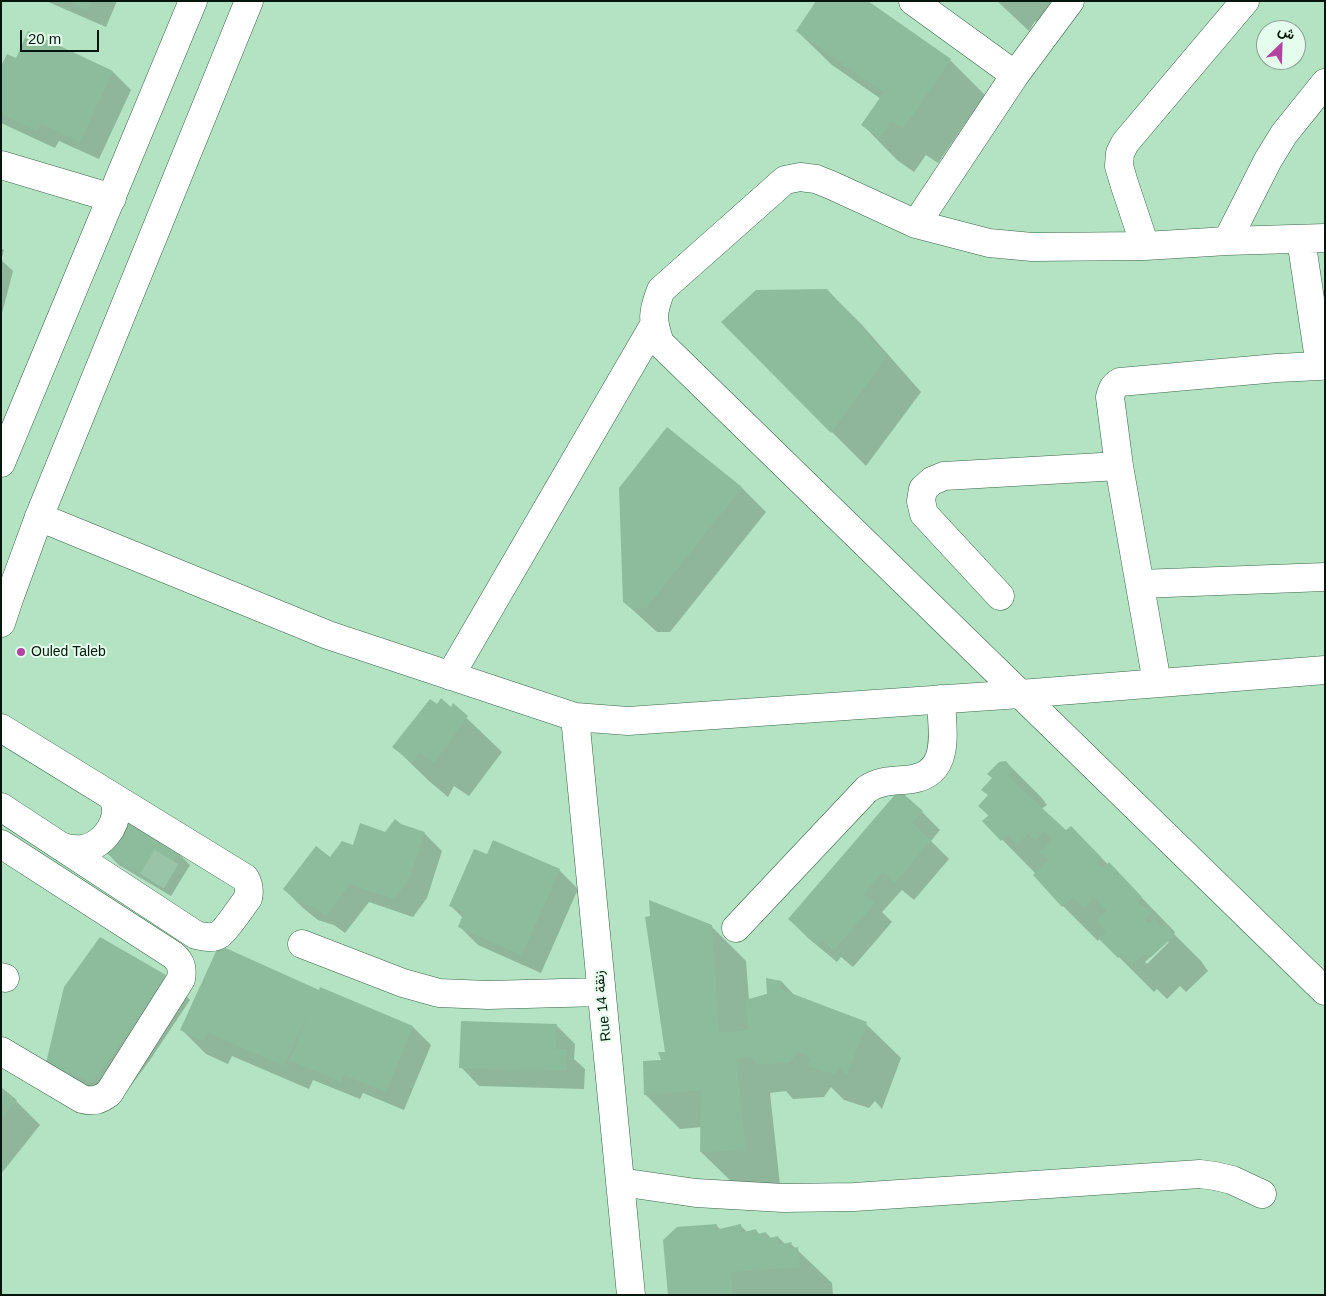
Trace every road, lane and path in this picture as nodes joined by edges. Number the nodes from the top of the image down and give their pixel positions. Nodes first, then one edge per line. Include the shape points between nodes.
1 (193, 1) edge
2 (249, 1) edge
3 (913, 1) edge
4 (1070, 1) edge
5 (1245, 1) edge
6 (1016, 75) junction
7 (1325, 83) edge
8 (1, 165) edge
9 (112, 198) junction
10 (916, 224) junction
11 (1313, 239) edge
12 (1227, 241) junction
13 (1145, 246) junction
14 (654, 325) junction
15 (1322, 367) edge
16 (1, 463) edge
17 (1119, 466) junction
18 (39, 517) junction
19 (1325, 577) edge
20 (1140, 584) junction
21 (1000, 596) dead end
22 (1, 623) edge
23 (1325, 670) edge
24 (450, 676) junction
25 (1157, 683) junction
26 (1020, 694) junction
27 (941, 699) junction
28 (576, 717) junction
29 (1, 728) edge
30 (113, 797) junction
31 (1, 807) edge
32 (1, 844) edge
33 (62, 847) junction
34 (736, 928) dead end
35 (302, 944) dead end
36 (1325, 990) edge
37 (601, 992) junction
38 (1, 1051) edge
39 (620, 1182) junction
40 (1262, 1194) dead end
41 (631, 1295) edge

1 - 9 street
2 - 18 street
3 - 6 street
4 - 6 street
5 - 13 street via 1125,142 1120,153 1121,174
6 - 10 street
7 - 12 street via 1284,134
8 - 9 street
9 - 16 street
10 - 13 street via 989,243 1032,247
10 - 14 street via 816,179 800,177 785,180 661,290 654,308
11 - 12 street
11 - 15 street
12 - 13 street
14 - 24 street
14 - 26 street via 660,343
15 - 17 street via 1120,382 1114,385 1110,397
17 - 20 street
17 - 21 street via 944,476 923,489 924,514
18 - 22 street
18 - 24 street via 328,635
19 - 20 street
20 - 25 street
23 - 25 street
24 - 28 street
25 - 26 street
26 - 27 street
26 - 36 street
27 - 28 street via 628,721
27 - 34 street via 942,751 934,768 920,778 882,782 867,789
28 - 37 street, Rue 14 زنقة
29 - 30 street
30 - 33 street via 114,821 101,841 81,849
30 - 33 street via 175,843 245,878 250,891 248,898 221,934 213,937 196,935 147,890
31 - 33 street
32 - 38 street via 173,955 182,966 182,972 181,979 104,1097 89,1101 82,1099
35 - 37 street via 402,983 439,993 488,996
37 - 39 street, Rue 14 زنقة
39 - 40 street via 696,1193 783,1198 854,1197 1200,1174 1232,1180
39 - 41 street, Rue 14 زنقة

